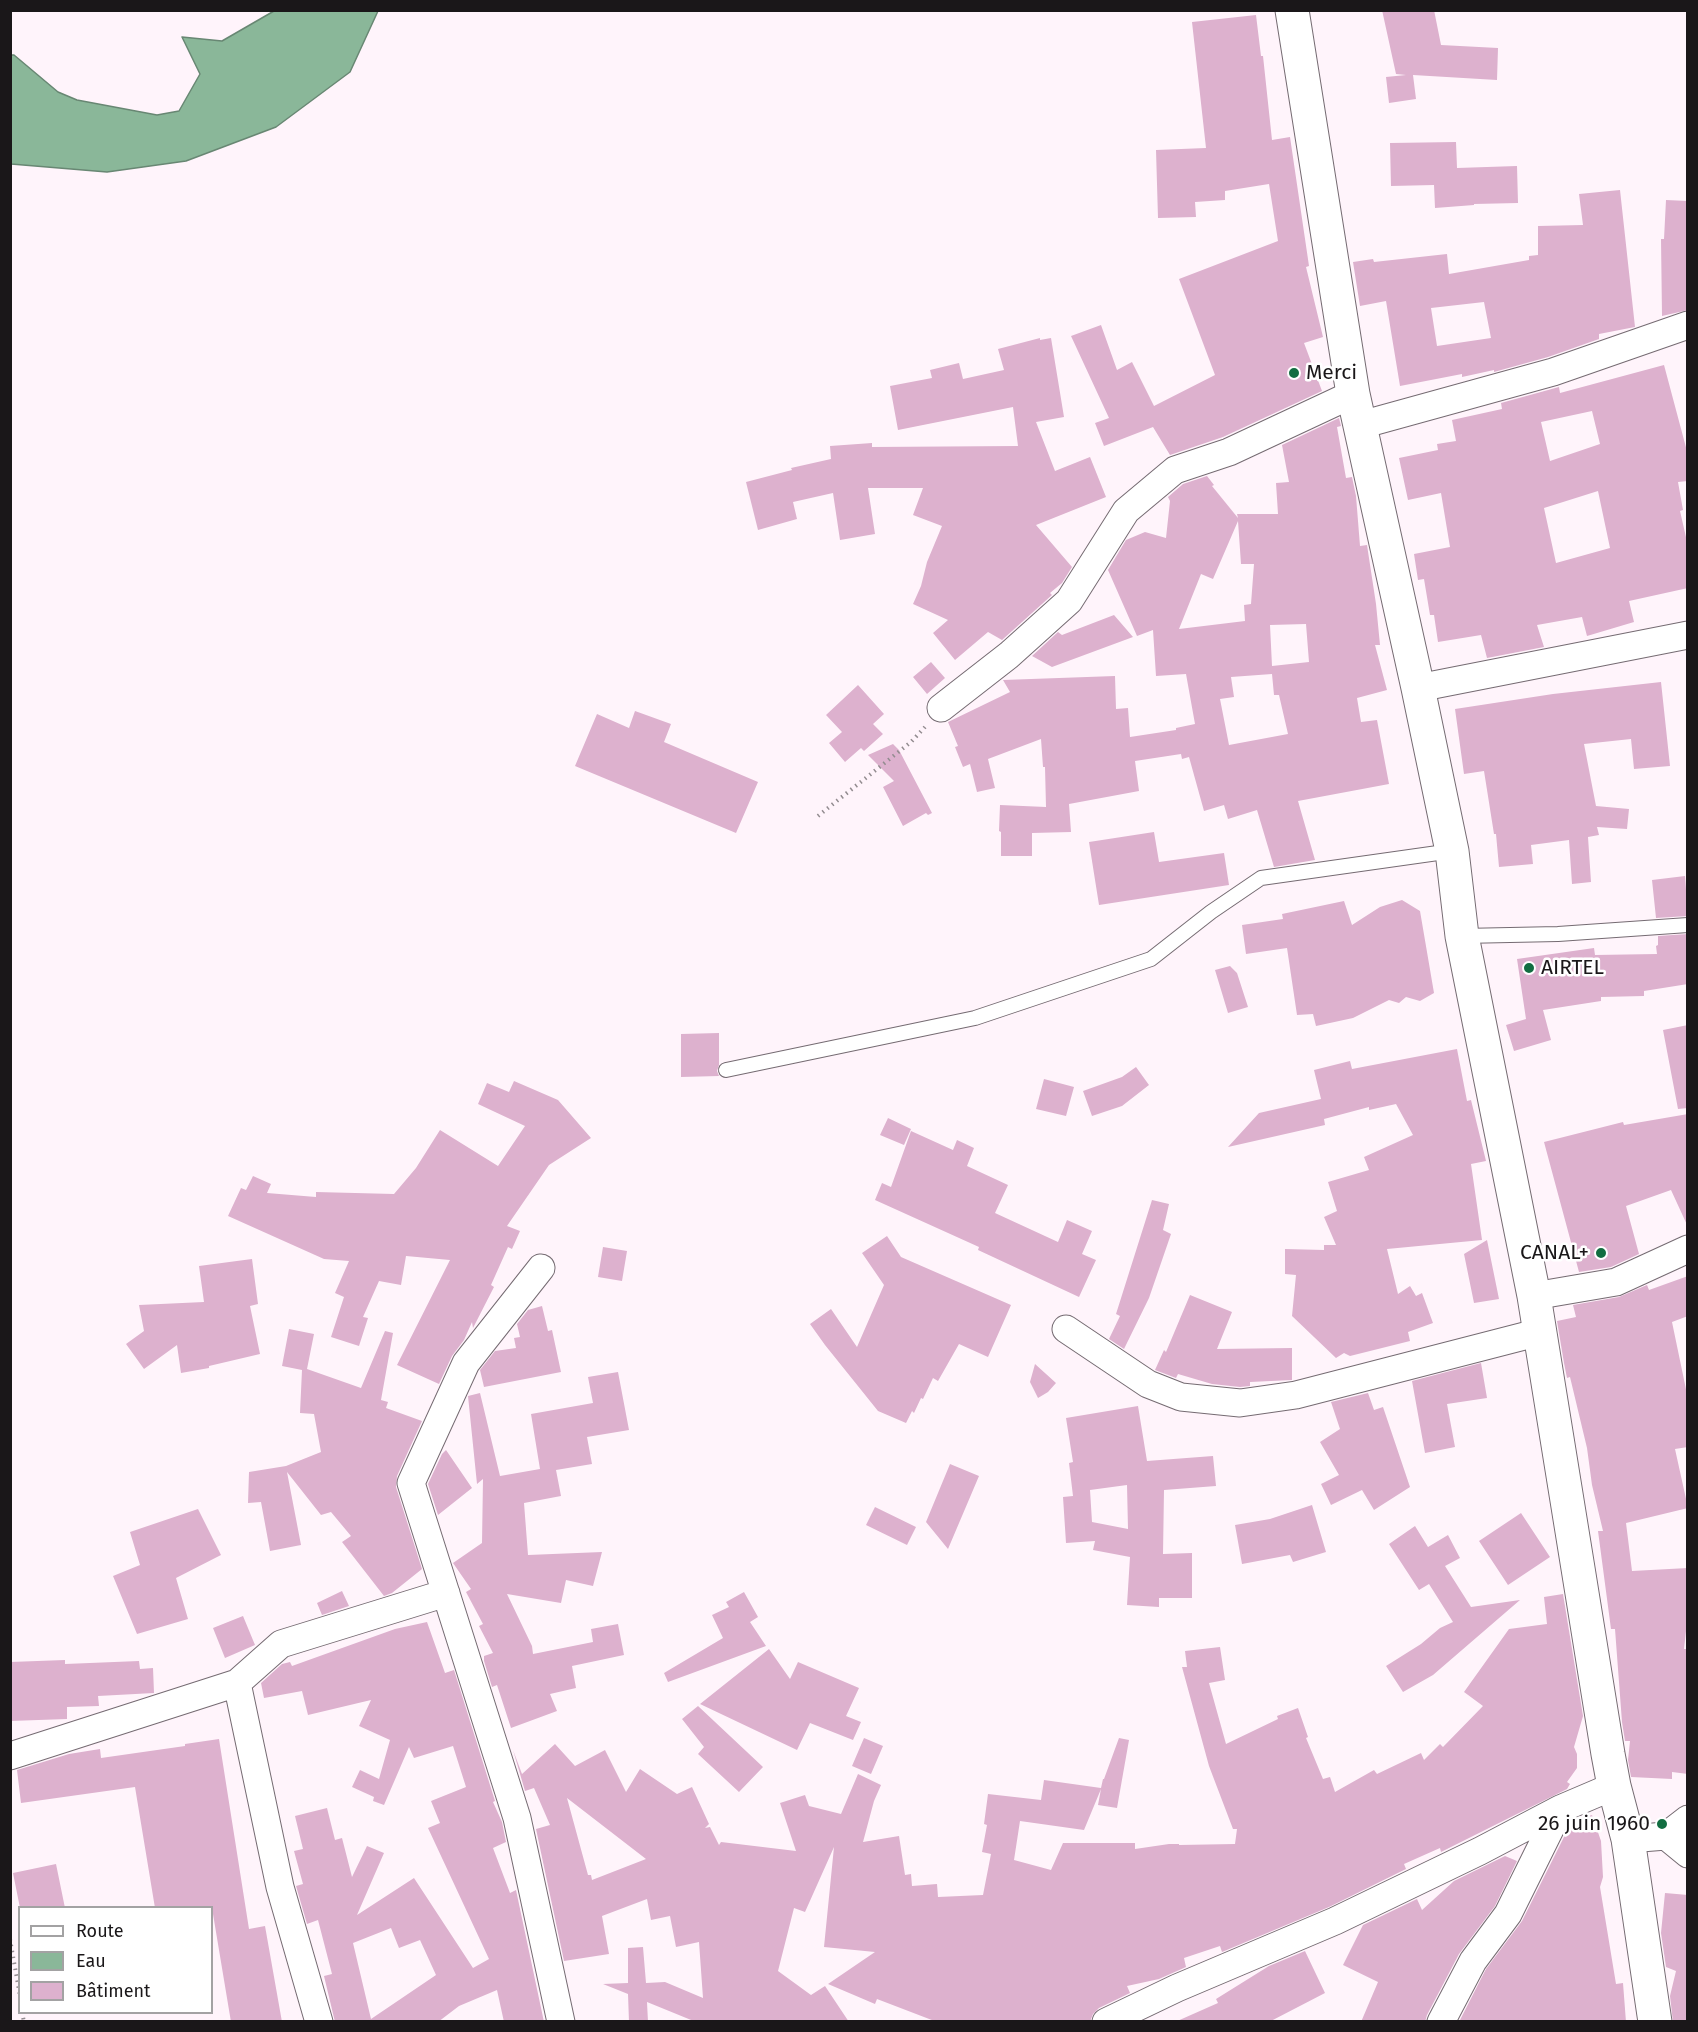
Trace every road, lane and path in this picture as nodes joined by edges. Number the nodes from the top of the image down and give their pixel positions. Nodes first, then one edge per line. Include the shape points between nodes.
1 (1292, 10) edge
2 (1688, 325) edge
3 (1357, 410) junction
4 (1688, 635) edge
5 (1419, 688) junction
6 (941, 708) joint
7 (818, 816) dead end
8 (1452, 850) junction
9 (1688, 924) edge
10 (1462, 936) junction
11 (726, 1070) dead end
12 (1688, 1249) edge
13 (541, 1268) dead end
14 (1534, 1296) junction
15 (1066, 1329) dead end
16 (1540, 1332) junction
17 (446, 1593) junction
18 (237, 1683) junction
19 (10, 1756) edge
20 (1614, 1786) junction
21 (1560, 1809) junction
22 (1688, 1819) edge
23 (1666, 1836) junction
24 (1628, 1839) junction
25 (1688, 1854) edge
26 (10, 1939) edge
27 (18, 1985) edge
28 (318, 2022) edge
29 (561, 2022) edge
30 (1106, 2022) edge
31 (1441, 2022) edge
32 (1655, 2022) edge

1 - 3 main road
2 - 3 street via 1553,372
3 - 5 main road
3 - 6 street via 1175,470 1126,511 1069,601 1010,655
4 - 5 street
5 - 8 main road
6 - 7 path via 911,742
8 - 10 main road
8 - 11 lane via 1261,878 1151,959 975,1018
9 - 10 lane via 1558,934
10 - 14 main road
12 - 14 street via 1616,1282
13 - 17 street via 466,1363 411,1483
14 - 16 main road
15 - 16 street via 1148,1384 1181,1397 1240,1403 1296,1395
16 - 20 main road
17 - 18 street via 281,1644
17 - 29 street via 517,1818
18 - 19 street
18 - 28 street via 280,1887
20 - 21 street
20 - 24 main road
21 - 30 street via 1335,1921
21 - 31 street via 1508,1914 1473,1960
22 - 23 street
23 - 24 street
23 - 25 street
24 - 32 main road
26 - 27 path

